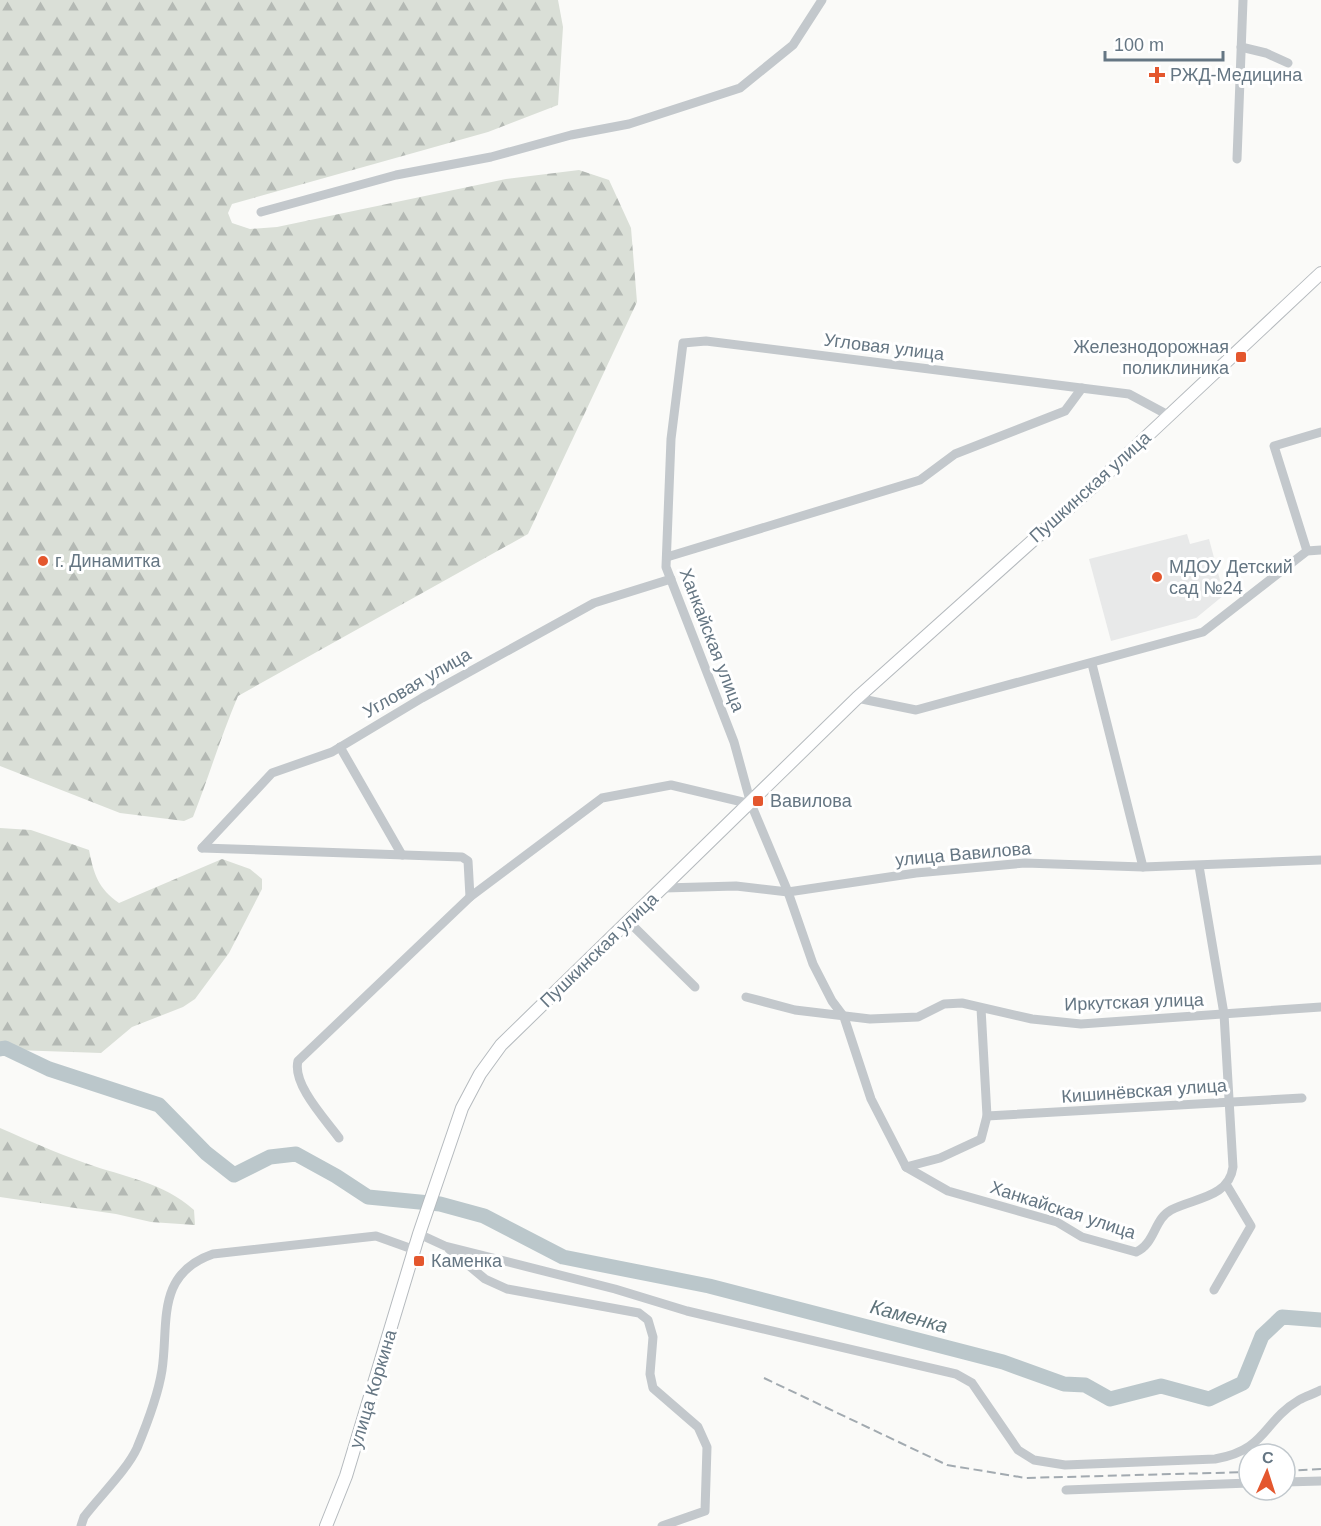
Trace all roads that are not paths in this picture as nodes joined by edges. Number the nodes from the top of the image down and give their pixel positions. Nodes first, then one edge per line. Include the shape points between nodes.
1 (822, 0) edge
2 (1243, 0) edge
3 (1240, 47) junction
4 (1288, 63) dead end
5 (1237, 159) dead end
6 (261, 212) dead end
7 (1321, 273) edge
8 (683, 343) joint
9 (1082, 388) junction
10 (1168, 416) junction
11 (1321, 432) edge
12 (1321, 550) edge
13 (1307, 551) junction
14 (667, 556) junction
15 (671, 579) junction
16 (1092, 664) junction
17 (857, 698) junction
18 (340, 747) junction
19 (751, 804) junction
20 (402, 855) junction
21 (1321, 860) edge
22 (1199, 866) junction
23 (1143, 867) junction
24 (664, 888) junction
25 (788, 892) junction
26 (470, 897) junction
27 (629, 922) junction
28 (695, 987) dead end
29 (746, 997) dead end
30 (1321, 1007) edge
31 (981, 1008) junction
32 (1224, 1014) junction
33 (844, 1017) junction
34 (1302, 1098) dead end
35 (1230, 1101) junction
36 (987, 1116) junction
37 (339, 1138) dead end
38 (906, 1167) junction
39 (1226, 1184) junction
40 (419, 1234) junction
41 (445, 1246) junction
42 (415, 1250) junction
43 (1214, 1290) dead end
44 (1321, 1390) edge
45 (1321, 1481) edge
46 (1297, 1482) edge
47 (1237, 1484) edge
48 (1066, 1490) dead end
49 (328, 1523) edge
50 (81, 1526) edge
51 (662, 1526) edge

1 - 6 street via 793,45 740,88 628,124 396,175
2 - 3 street
3 - 4 street
3 - 5 street
7 - 10 main road, Пушкинская улица
8 - 9 street, Угловая улица via 706,341
8 - 14 street, Ханкайская улица via 671,439
9 - 10 street, Угловая улица via 1129,394
9 - 14 street via 1065,411 955,454 920,480
10 - 17 main road, Пушкинская улица
11 - 13 street via 1274,446
12 - 13 street
13 - 16 street via 1203,632
14 - 15 street, Ханкайская улица
15 - 18 street, Угловая улица via 594,603
15 - 19 street, Ханкайская улица via 734,742
16 - 17 street via 916,710
16 - 23 street
17 - 19 main road, Пушкинская улица
18 - 20 street
18 - 20 street, Угловая улица via 272,773 202,848
19 - 24 main road, Пушкинская улица
19 - 25 street, Ханкайская улица
19 - 26 street via 671,785 602,798
20 - 26 street via 466,858
21 - 22 street, улица Вавилова
22 - 23 street, улица Вавилова
22 - 32 street
23 - 25 street, улица Вавилова via 1024,863 916,873
24 - 25 street, улица Вавилова via 736,886
24 - 27 main road, Пушкинская улица
25 - 33 street via 813,964
26 - 37 street via 297,1061 302,1087
27 - 28 street
27 - 40 main road, Пушкинская улица via 494,1055 480,1074 462,1108
29 - 33 street, Иркутская улица
30 - 32 street, Иркутская улица
31 - 32 street, Иркутская улица via 1081,1024
31 - 33 street, Иркутская улица via 944,1004 918,1017
31 - 36 street
32 - 35 street
33 - 38 street via 871,1099
34 - 35 street, Кишинёвская улица
35 - 36 street, Кишинёвская улица
35 - 39 street via 1233,1167
36 - 38 street via 981,1139 940,1158
38 - 39 street, Ханкайская улица via 948,1191 1057,1222 1082,1237 1136,1252 1147,1246 1168,1211 1215,1193
39 - 43 street via 1251,1226
40 - 41 street
40 - 42 main road, Пушкинская улица
41 - 44 street via 687,1311 956,1374 972,1383 1018,1450 1034,1460 1065,1465 1215,1460 1233,1456 1249,1449 1299,1400
41 - 51 street via 485,1278 507,1288 639,1313 648,1320 653,1336 653,1388 698,1427 708,1447 705,1511
42 - 49 main road, улица Коркина
42 - 50 street via 376,1236 213,1254 198,1260 179,1278 165,1308 162,1370 135,1452
45 - 46 street
47 - 48 street

